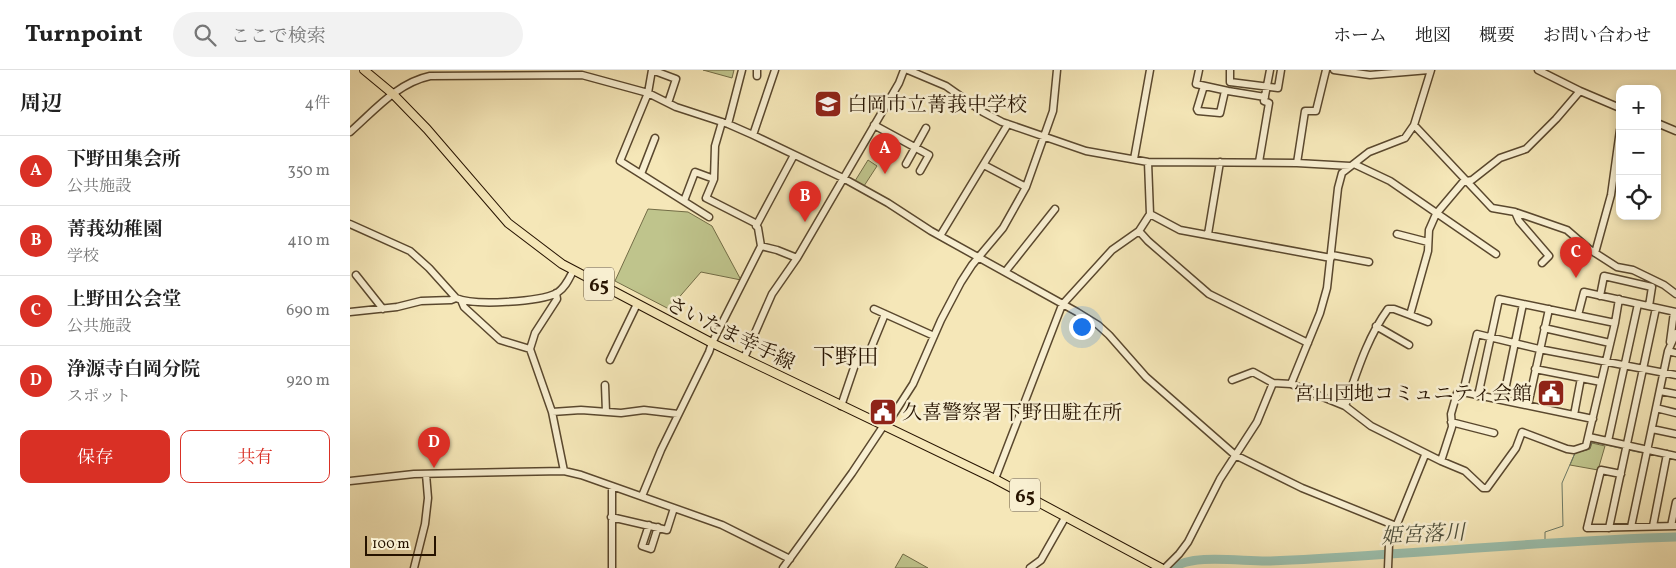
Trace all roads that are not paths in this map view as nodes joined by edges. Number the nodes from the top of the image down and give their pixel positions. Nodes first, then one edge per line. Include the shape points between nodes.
1 (364, 70) edge
2 (652, 70) edge
3 (742, 70) edge
4 (775, 70) edge
5 (904, 70) edge
6 (908, 70) edge
7 (1057, 70) edge
8 (1150, 70) edge
9 (1199, 70) edge
10 (1230, 70) edge
11 (1269, 70) edge
12 (1281, 70) edge
13 (1326, 70) edge
14 (1334, 70) edge
15 (1430, 70) edge
16 (1538, 70) edge
17 (1204, 86) junction
18 (1267, 86) junction
19 (1225, 91) junction
20 (1580, 91) junction
21 (648, 93) junction
22 (393, 94) junction
23 (1265, 97) junction
24 (668, 103) junction
25 (1616, 106) edge
26 (725, 123) junction
27 (1008, 124) junction
28 (874, 125) junction
29 (1414, 125) junction
30 (1661, 125) edge
31 (926, 128) dead end
32 (1676, 131) edge
33 (350, 132) edge
34 (753, 135) junction
35 (1044, 136) junction
36 (655, 138) dead end
37 (916, 148) junction
38 (794, 155) junction
39 (1616, 156) edge
40 (1134, 159) junction
41 (1148, 162) junction
42 (1220, 162) junction
43 (1259, 162) junction
44 (1297, 163) junction
45 (906, 164) dead end
46 (984, 165) junction
47 (1352, 165) junction
48 (920, 171) dead end
49 (641, 174) junction
50 (843, 178) junction
51 (714, 179) junction
52 (1468, 182) junction
53 (1026, 187) junction
54 (706, 198) junction
55 (684, 200) junction
56 (1055, 209) dead end
57 (698, 210) junction
58 (1515, 212) junction
59 (1150, 214) junction
60 (1436, 214) junction
61 (709, 217) dead end
62 (350, 224) edge
63 (756, 226) junction
64 (1139, 231) junction
65 (1208, 234) junction
66 (1396, 234) dead end
67 (940, 236) junction
68 (1428, 242) junction
69 (761, 246) junction
70 (1595, 253) junction
71 (1496, 254) dead end
72 (1332, 256) junction
73 (797, 258) junction
74 (979, 258) junction
75 (1369, 262) dead end
76 (1542, 263) dead end
77 (574, 271) junction
78 (1005, 272) junction
79 (356, 275) dead end
80 (556, 293) junction
81 (1676, 294) edge
82 (1600, 296) junction
83 (458, 299) junction
84 (1619, 300) junction
85 (637, 304) junction
86 (1523, 304) junction
87 (1638, 304) junction
88 (1062, 305) junction
89 (1649, 306) junction
90 (1656, 308) junction
91 (383, 309) junction
92 (1549, 309) junction
93 (874, 310) dead end
94 (350, 312) edge
95 (1675, 312) edge
96 (885, 314) junction
97 (1410, 315) junction
98 (1578, 315) junction
99 (1428, 322) dead end
100 (1615, 323) junction
101 (1376, 326) junction
102 (1544, 328) junction
103 (1676, 333) edge
104 (934, 336) junction
105 (1490, 337) junction
106 (712, 343) junction
107 (1308, 343) junction
108 (1515, 343) junction
109 (1610, 343) junction
110 (1409, 345) dead end
111 (1539, 348) junction
112 (1669, 348) junction
113 (530, 349) junction
114 (1676, 353) edge
115 (744, 358) junction
116 (610, 360) dead end
117 (1606, 362) junction
118 (1625, 365) junction
119 (1535, 368) junction
120 (1644, 368) junction
121 (1664, 372) junction
122 (1676, 375) edge
123 (1581, 378) junction
124 (1232, 380) dead end
125 (1601, 382) junction
126 (1273, 383) junction
127 (1292, 384) junction
128 (605, 385) dead end
129 (1660, 391) junction
130 (1463, 392) junction
131 (1676, 394) edge
132 (1478, 396) junction
133 (1503, 400) junction
134 (1528, 405) junction
135 (841, 406) junction
136 (1345, 406) junction
137 (1656, 408) junction
138 (552, 412) junction
139 (606, 412) junction
140 (1676, 413) edge
141 (678, 414) junction
142 (1574, 415) junction
143 (1593, 419) junction
144 (1451, 422) junction
145 (885, 425) junction
146 (1652, 429) junction
147 (1494, 433) dead end
148 (1676, 434) edge
149 (1589, 437) junction
150 (1608, 441) junction
151 (1627, 445) junction
152 (1647, 450) junction
153 (1667, 454) junction
154 (1236, 455) junction
155 (1425, 455) junction
156 (1676, 456) edge
157 (1440, 461) junction
158 (564, 471) junction
159 (426, 474) junction
160 (1621, 474) junction
161 (995, 479) junction
162 (350, 481) edge
163 (612, 486) junction
164 (642, 496) junction
165 (1676, 502) edge
166 (674, 508) junction
167 (1066, 516) junction
168 (611, 517) junction
169 (649, 525) junction
170 (1396, 526) junction
171 (1653, 526) junction
172 (1674, 526) edge
173 (658, 527) junction
174 (1631, 527) junction
175 (1609, 528) junction
176 (790, 559) junction
177 (414, 568) edge
178 (612, 568) edge
179 (783, 568) edge
180 (1030, 568) edge
181 (1161, 568) edge
182 (1165, 568) edge
183 (1388, 568) edge

1 - 22 main road, さいたま幸手線 / 65
2 - 21 street
2 - 24 street via 676,79
3 - 26 street
4 - 34 street
5 - 28 street
6 - 27 street via 946,86 983,112
7 - 35 street via 1053,112
8 - 40 street
9 - 17 street via 1196,84
10 - 18 street via 1230,82
11 - 18 street
12 - 18 street via 1278,88
13 - 44 street via 1316,111 1305,112
14 - 15 street via 1370,75
15 - 29 street
16 - 20 street
17 - 19 street
17 - 19 street via 1198,111 1220,113
18 - 23 street
19 - 23 street
20 - 25 street
20 - 52 street via 1526,149 1500,158
21 - 22 street via 582,75 560,74 430,76 410,82
21 - 24 street
21 - 49 street via 620,161
22 - 33 street
22 - 77 main road, さいたま幸手線 / 65 via 503,218 543,251
23 - 43 street via 1264,101 1269,103
24 - 26 street
26 - 34 street
26 - 51 street via 715,146
27 - 35 street
27 - 46 street
28 - 37 street
28 - 50 street
29 - 47 street via 1405,138 1369,152
29 - 52 street
30 - 32 street
31 - 37 street
34 - 38 street
35 - 40 street via 1086,151
35 - 53 street
36 - 49 street
37 - 45 street
37 - 48 street via 929,155
38 - 50 street
38 - 63 street
39 - 70 street
40 - 41 street
41 - 42 street
41 - 59 street
42 - 43 street
42 - 65 street
43 - 44 street
44 - 47 street
46 - 53 street
46 - 67 street
47 - 60 street via 1390,181
47 - 72 street via 1342,173 1338,188
49 - 55 street
50 - 67 street
50 - 73 street
51 - 54 street
51 - 55 street via 695,172
52 - 58 street via 1492,208
52 - 60 street via 1463,182
53 - 74 street via 1003,228
54 - 57 street
54 - 63 street
55 - 57 street
56 - 78 street
57 - 61 street
58 - 70 street via 1567,230
58 - 76 street via 1549,256
59 - 64 street
59 - 65 street via 1180,230
60 - 68 street
60 - 71 street
62 - 83 street via 410,251
63 - 69 street
64 - 88 street via 1112,250
64 - 107 street via 1209,294
65 - 72 street
66 - 68 street
67 - 74 street
68 - 97 street
69 - 73 street
69 - 106 street
70 - 81 street via 1617,267 1633,270 1664,285
72 - 75 street
72 - 107 street via 1327,288
73 - 115 street via 772,294
74 - 78 street
74 - 104 street via 961,282
77 - 80 street
77 - 85 main road, さいたま幸手線 / 65
78 - 88 street
79 - 91 street
80 - 83 street via 543,298 472,303
80 - 113 street via 557,299 535,333
82 - 84 street
82 - 89 street via 1604,276 1652,287
82 - 98 street via 1584,292
83 - 91 street via 421,301
83 - 113 street via 500,340
84 - 87 street
84 - 100 street
85 - 106 main road, さいたま幸手線 / 65
85 - 116 street
86 - 92 street
86 - 105 street via 1499,299
86 - 108 street
87 - 89 street
87 - 118 street
88 - 154 street via 1110,335 1146,377
88 - 161 street
89 - 90 street
90 - 95 street
90 - 120 street
91 - 94 street
92 - 98 street
92 - 102 street
93 - 96 street
95 - 112 street
96 - 104 street
96 - 135 street via 869,353 860,350
97 - 99 street
97 - 101 street via 1388,309
98 - 100 street
100 - 109 street
101 - 110 street
101 - 136 street
102 - 109 street
102 - 111 street
103 - 112 street
104 - 145 street via 913,384
105 - 108 street
105 - 130 street via 1477,334
105 - 132 street
106 - 115 main road, さいたま幸手線 / 65
106 - 141 street
107 - 127 street
108 - 111 street
108 - 133 street
109 - 117 street
111 - 117 street
111 - 119 street
112 - 114 street
112 - 121 street
113 - 138 street
115 - 135 main road, さいたま幸手線 / 65
117 - 118 street
117 - 125 street
118 - 120 street
118 - 150 street
119 - 123 street
119 - 134 street
120 - 121 street
120 - 151 street
121 - 122 street
121 - 129 street
123 - 125 street
123 - 142 street
124 - 126 street via 1253,372
125 - 143 street
126 - 127 street
126 - 154 street via 1257,422
127 - 136 street
128 - 139 street
129 - 131 street
129 - 137 street
130 - 132 street
130 - 144 street via 1457,393
132 - 133 street
133 - 134 street
134 - 142 street
135 - 145 main road, さいたま幸手線 / 65
136 - 155 street via 1371,426
137 - 140 street
137 - 146 street
138 - 139 street
138 - 158 street
139 - 141 street via 644,410
141 - 164 street
142 - 143 street
143 - 149 street
144 - 147 street
144 - 157 street
145 - 161 main road, さいたま幸手線 / 65
145 - 176 street
146 - 148 street
146 - 152 street
149 - 150 street
149 - 157 street via 1586,446 1574,450 1549,444 1522,432 1516,448 1488,488 1483,488 1465,471
150 - 151 street
151 - 152 street
151 - 160 street
152 - 153 street
152 - 174 street
153 - 156 street
153 - 171 street
154 - 170 street via 1302,488
154 - 182 street via 1205,505 1188,542
155 - 157 street
155 - 170 street
158 - 159 street
158 - 163 street
159 - 162 street
159 - 177 street via 428,498
160 - 175 street
160 - 175 street via 1602,470 1588,528
161 - 167 main road, さいたま幸手線 / 65
163 - 164 street
163 - 168 street
164 - 166 street
165 - 172 street
166 - 173 street via 667,530
166 - 176 street via 722,525
167 - 180 street via 1042,560
167 - 181 main road, さいたま幸手線 / 65
168 - 169 street
168 - 178 street
169 - 173 street
169 - 173 street via 642,546 651,549
170 - 183 street via 1389,544
171 - 172 street
171 - 174 street
174 - 175 street
176 - 179 street

